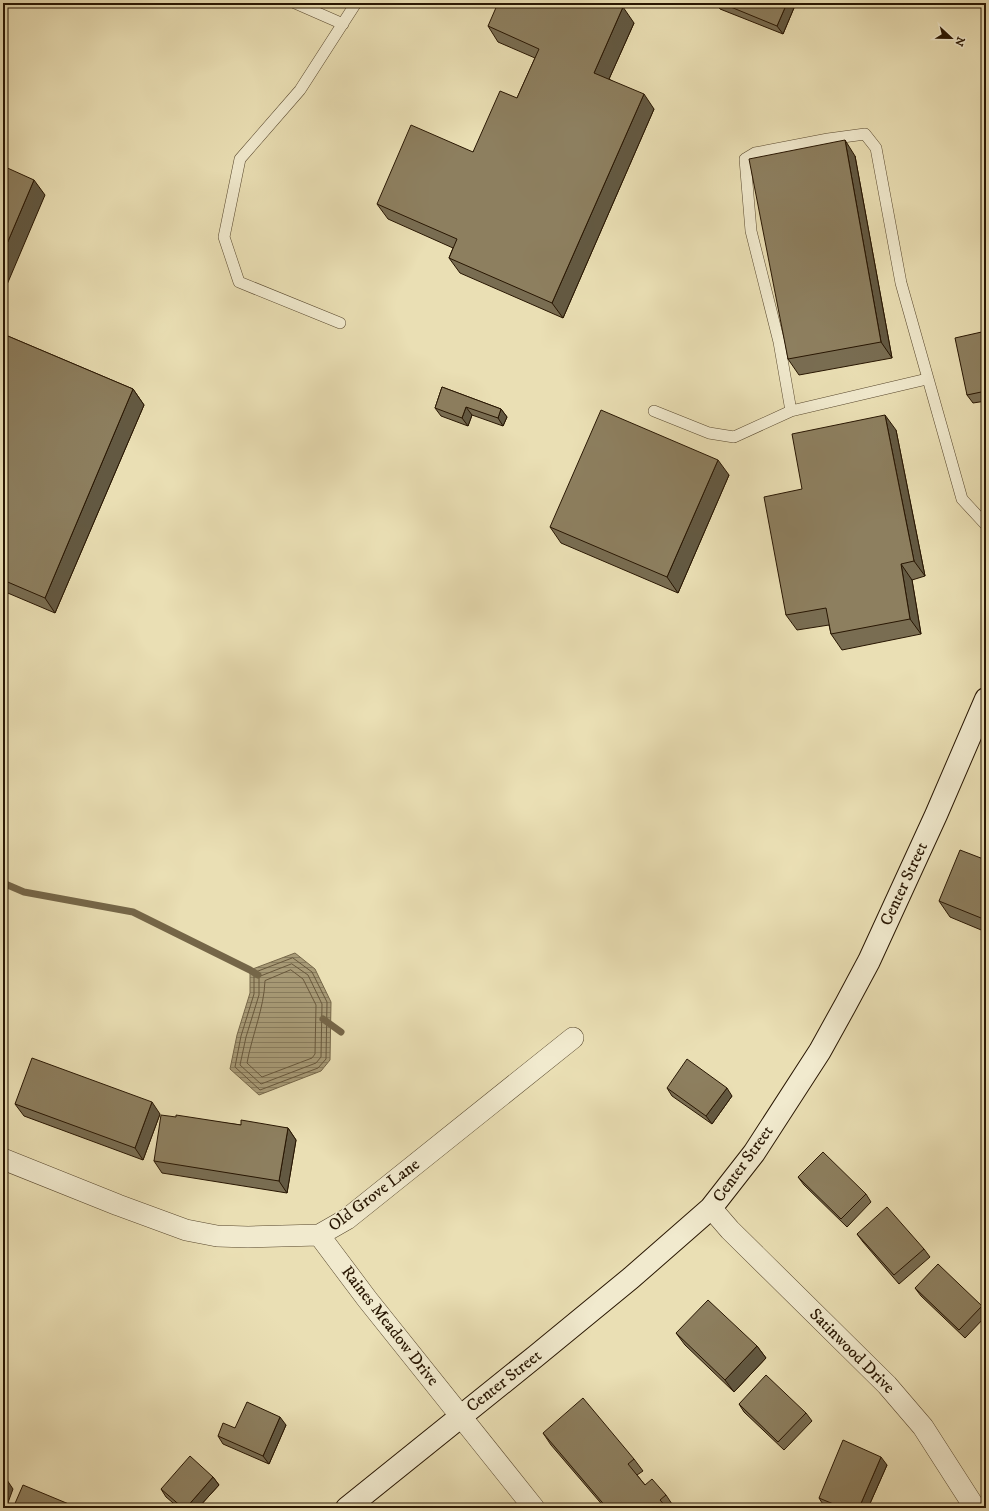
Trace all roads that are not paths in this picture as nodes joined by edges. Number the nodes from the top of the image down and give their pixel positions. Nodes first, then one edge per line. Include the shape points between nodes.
1 (295, 3) edge
2 (356, 3) edge
3 (343, 24) junction
4 (340, 323) dead end
5 (927, 379) junction
6 (654, 411) dead end
7 (791, 411) junction
8 (986, 525) edge
9 (986, 701) edge
10 (573, 1038) dead end
11 (3, 1159) edge
12 (711, 1208) junction
13 (319, 1235) junction
14 (461, 1416) junction
15 (347, 1508) edge
16 (534, 1508) edge
17 (975, 1508) edge

1 - 3 lane
2 - 3 lane
3 - 4 lane via 300,90 240,160 224,237 239,282
5 - 7 lane
5 - 7 lane via 901,283 876,148 864,134 755,153 745,159 751,231 779,342
5 - 8 lane via 962,499
6 - 7 lane via 709,434 734,437
9 - 12 main road, Center Street via 869,961 846,1004 816,1057 754,1153
10 - 13 street, Old Grove Lane via 347,1219
11 - 13 street, Old Grove Lane via 186,1230 240,1237
12 - 14 main road, Center Street via 631,1278
12 - 17 street, Satinwood Drive via 730,1230 888,1385 923,1427
13 - 14 street, Raines Meadow Drive
14 - 15 main road, Center Street
14 - 16 street, Raines Meadow Drive

